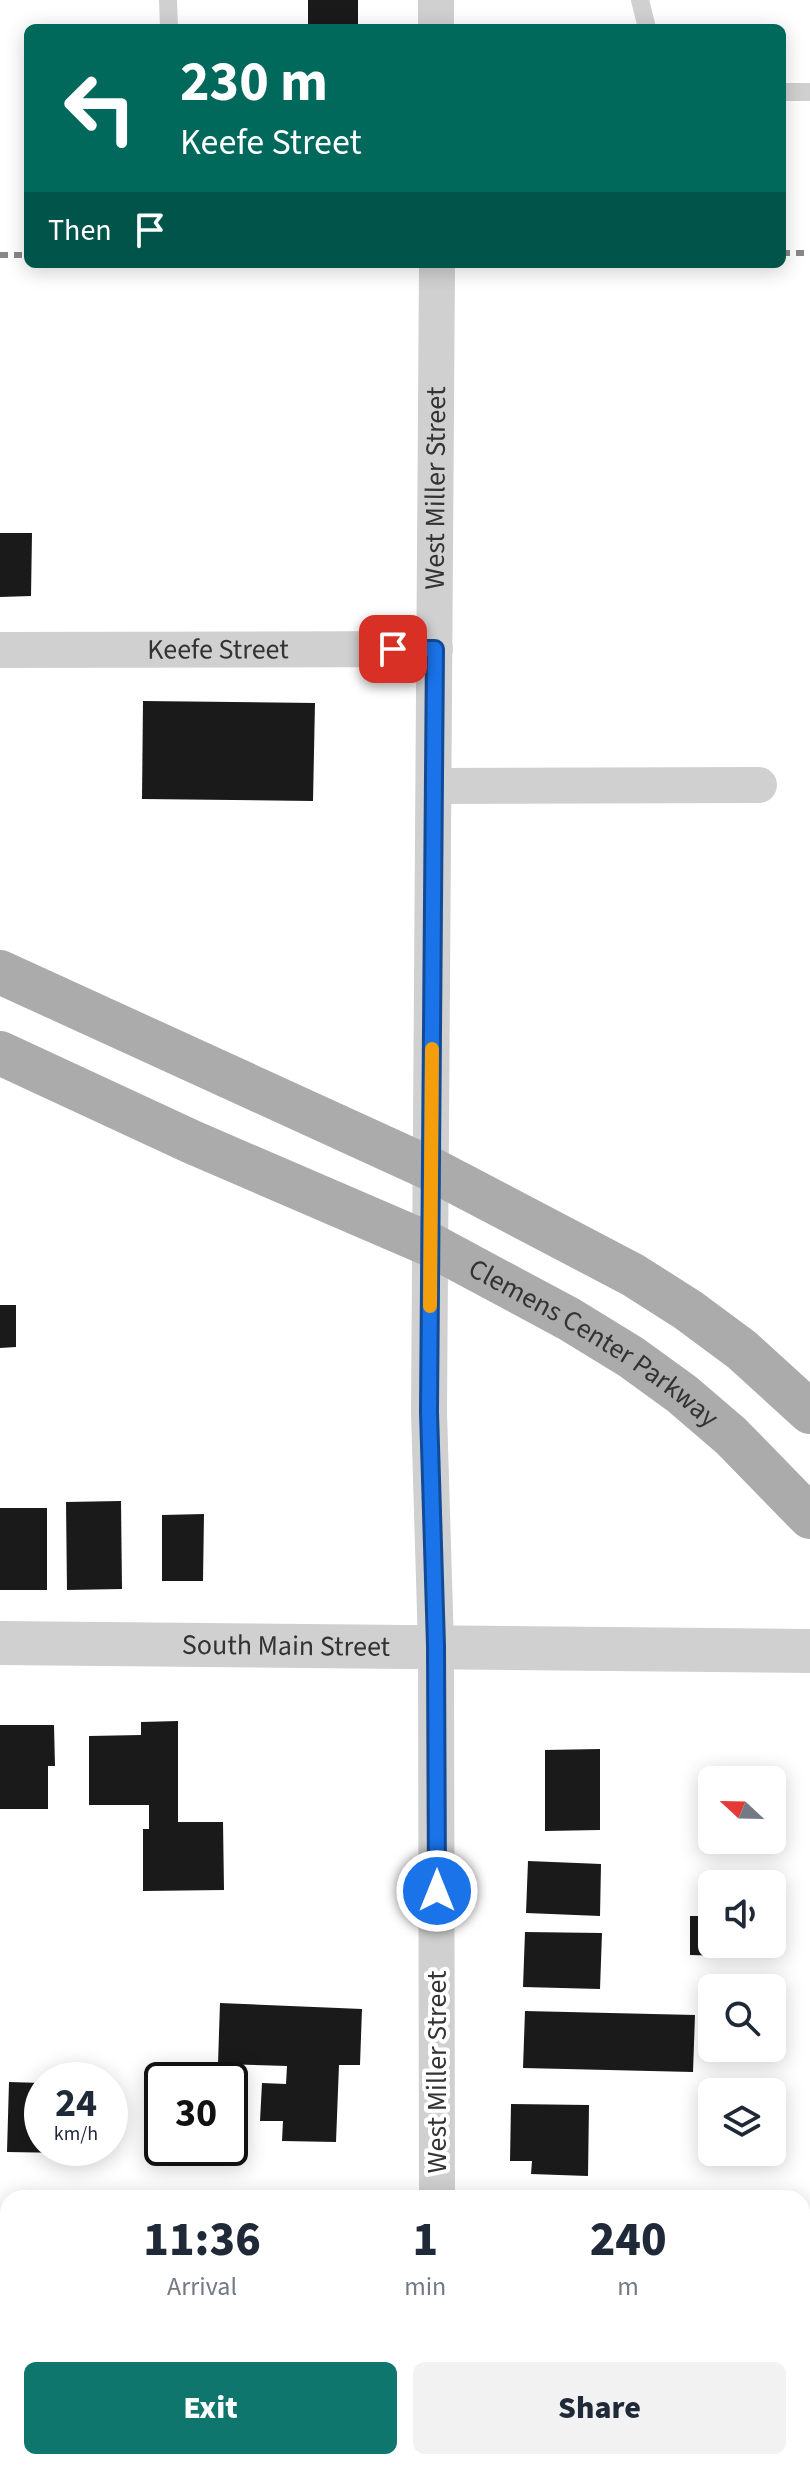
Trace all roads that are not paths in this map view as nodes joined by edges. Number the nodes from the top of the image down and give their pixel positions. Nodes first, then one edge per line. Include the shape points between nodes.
1 (168, 0) edge
2 (436, 0) edge
3 (640, 0) edge
4 (169, 24) edge
5 (436, 24) edge
6 (646, 24) edge
7 (786, 92) edge
8 (810, 92) edge
9 (437, 268) edge
10 (435, 649) junction
11 (0, 650) edge
12 (759, 785) dead end
13 (435, 786) junction
14 (0, 972) edge
15 (0, 1053) edge
16 (431, 1169) junction
17 (431, 1245) junction
18 (810, 1412) edge
19 (810, 1517) edge
20 (0, 1643) edge
21 (436, 1646) junction
22 (810, 1651) edge
23 (437, 2190) edge

1 - 4 lane
2 - 5 street
3 - 6 lane
7 - 8 lane
9 - 10 street, West Miller Street
10 - 11 street, Keefe Street
10 - 13 street, West Miller Street
12 - 13 street
13 - 16 street, West Miller Street
14 - 16 main road
15 - 17 main road, Clemens Center Parkway
16 - 17 street, West Miller Street
16 - 18 main road via 633,1275 688,1310
17 - 19 main road, Clemens Center Parkway via 631,1357 731,1436
17 - 21 street, West Miller Street via 429,1412
20 - 21 street, South Main Street
21 - 22 street, South Main Street
21 - 23 street, West Miller Street

